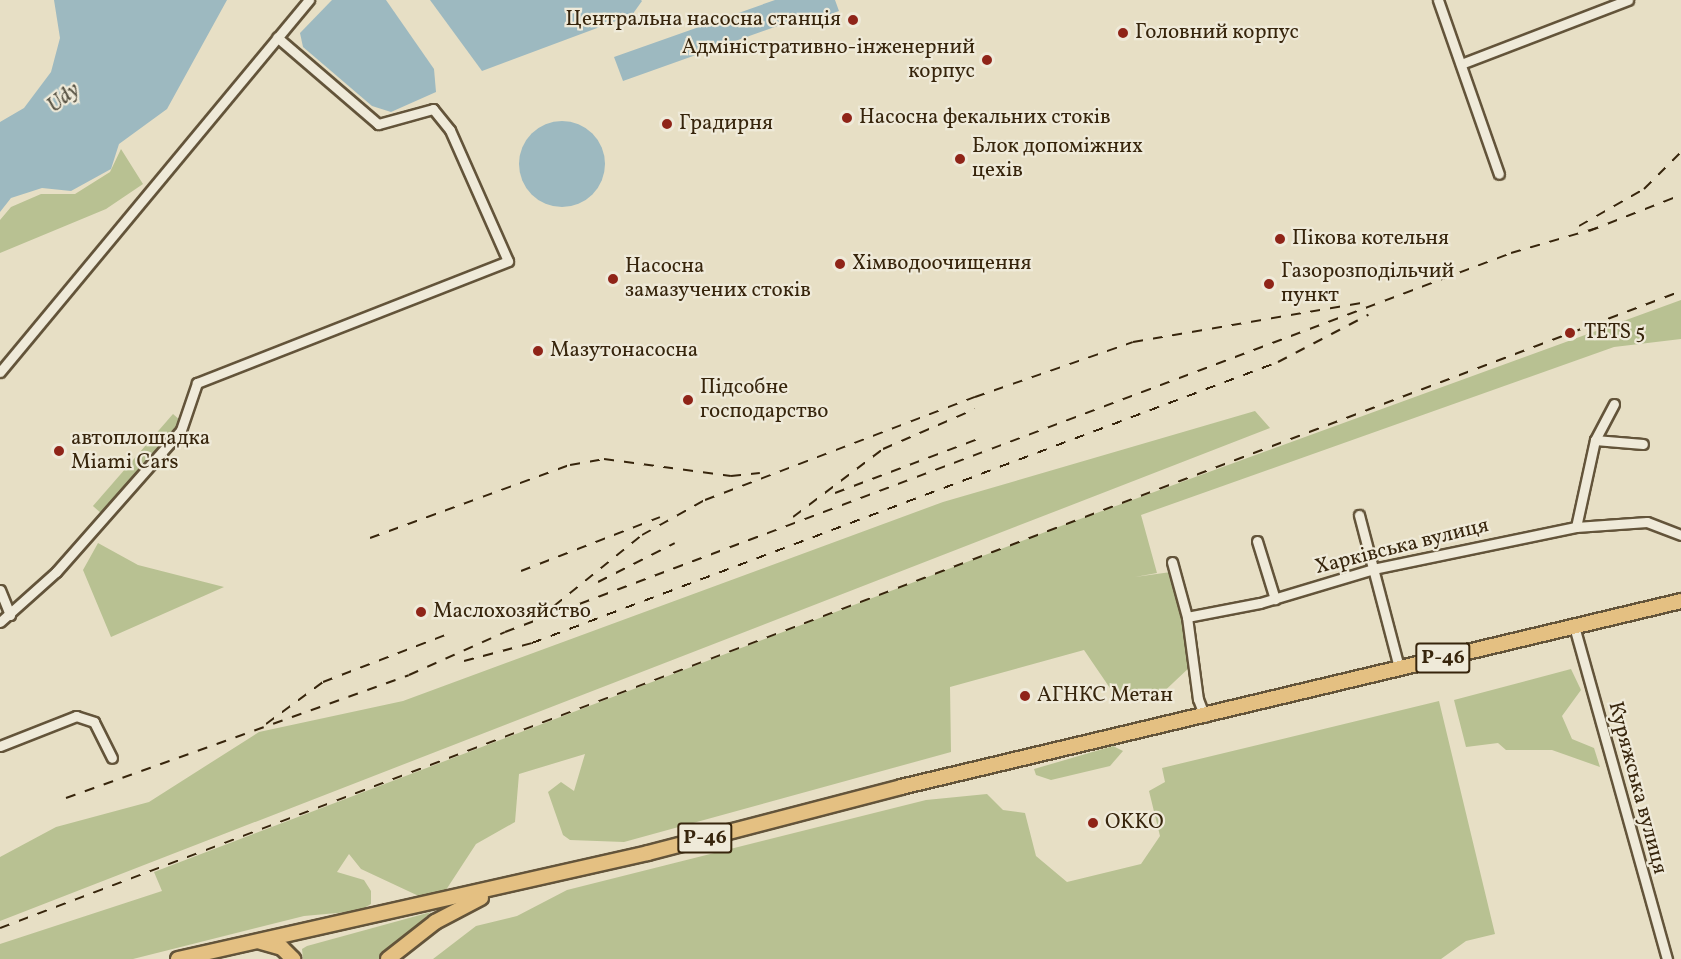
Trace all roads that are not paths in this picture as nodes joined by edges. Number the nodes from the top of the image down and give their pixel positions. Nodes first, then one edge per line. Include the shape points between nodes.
1 (309, 0) edge
2 (1438, 0) edge
3 (1628, 0) edge
4 (277, 37) junction
5 (1461, 64) junction
6 (1499, 174) dead end
7 (0, 372) edge
8 (1614, 404) dead end
9 (1595, 440) junction
10 (1643, 444) dead end
11 (1359, 515) dead end
12 (1576, 527) junction
13 (1681, 535) edge
14 (1257, 541) dead end
15 (1172, 562) dead end
16 (1373, 569) junction
17 (0, 590) edge
18 (1275, 599) junction
19 (1681, 601) edge
20 (10, 615) junction
21 (1187, 616) junction
22 (0, 622) edge
23 (1574, 626) junction
24 (1399, 668) junction
25 (1205, 717) junction
26 (0, 746) edge
27 (112, 758) dead end
28 (507, 887) junction
29 (247, 943) junction
30 (178, 959) edge
31 (292, 959) edge
32 (388, 959) edge
33 (1666, 959) edge

1 - 4 street
2 - 5 street
3 - 5 street
4 - 7 street
4 - 20 street via 378,124 433,109 450,130 508,261 197,383 181,430 56,572
5 - 6 street
8 - 9 street
9 - 10 street
9 - 12 street
11 - 16 street
12 - 13 street, Харківська вулиця via 1647,522
12 - 16 street, Харківська вулиця
14 - 18 street
15 - 21 street
16 - 18 street, Харківська вулиця
16 - 24 street
17 - 20 street
18 - 21 street, Харківська вулиця
19 - 23 main road, Р-46
20 - 22 street
21 - 25 street via 1198,699
23 - 24 main road, Р-46
23 - 33 street, Куряжська вулиця
24 - 25 main road, Р-46
25 - 28 main road, Р-46
26 - 27 street via 76,716 94,722
28 - 29 main road, Р-46
28 - 32 main road, Р-46 via 445,916
29 - 30 main road, Р-46
29 - 31 main road via 276,945

